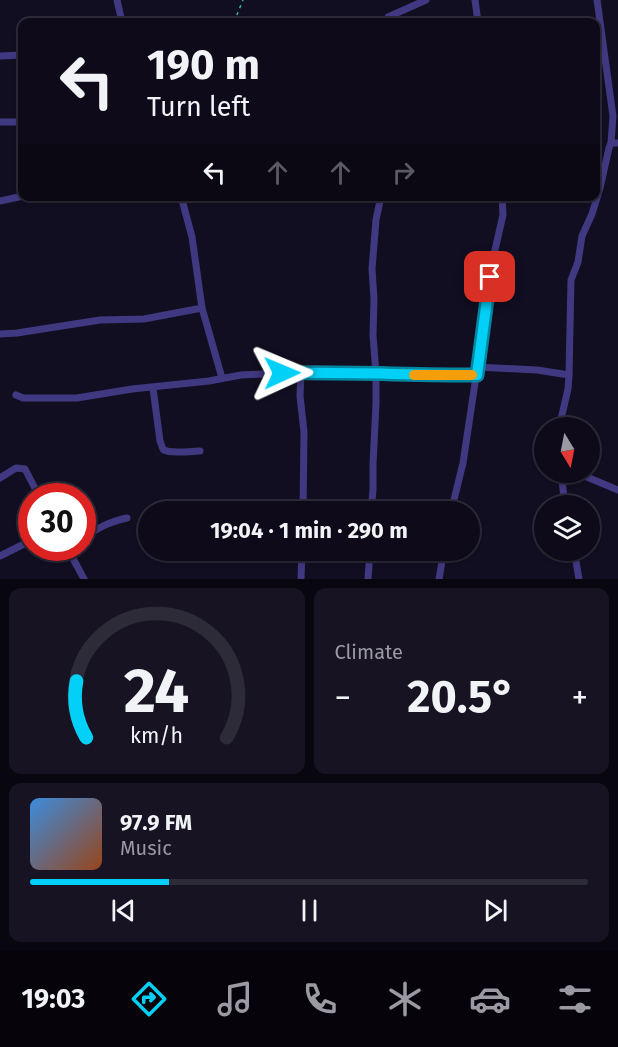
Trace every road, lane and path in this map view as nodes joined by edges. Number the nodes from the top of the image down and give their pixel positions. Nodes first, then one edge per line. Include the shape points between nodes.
1 (117, 0) edge
2 (243, 0) edge
3 (426, 0) edge
4 (475, 0) edge
5 (597, 0) edge
6 (121, 18) edge
7 (236, 18) edge
8 (387, 18) edge
9 (477, 18) edge
10 (600, 18) edge
11 (600, 19) edge
12 (18, 55) edge
13 (0, 56) edge
14 (0, 122) edge
15 (18, 122) edge
16 (615, 143) edge
17 (600, 189) edge
18 (18, 197) edge
19 (0, 201) edge
20 (182, 201) edge
21 (380, 201) edge
22 (502, 201) edge
23 (596, 201) edge
24 (202, 308) junction
25 (0, 334) edge
26 (477, 371) junction
27 (301, 373) junction
28 (376, 374) junction
29 (569, 375) junction
30 (222, 378) junction
31 (153, 388) junction
32 (16, 395) dead end
33 (562, 417) edge
34 (200, 451) dead end
35 (0, 478) edge
36 (600, 482) edge
37 (32, 483) edge
38 (618, 490) edge
39 (303, 501) edge
40 (372, 501) edge
41 (454, 501) edge
42 (127, 518) dead end
43 (96, 529) edge
44 (18, 547) edge
45 (0, 556) edge
46 (76, 561) edge
47 (302, 561) edge
48 (370, 561) edge
49 (442, 561) edge
50 (576, 561) edge
51 (84, 579) edge
52 (301, 579) edge
53 (369, 579) edge
54 (439, 579) edge
55 (579, 579) edge

1 - 6 street
2 - 7 path
3 - 8 street
4 - 9 street
5 - 10 street
11 - 16 street
12 - 13 street
14 - 15 street
16 - 17 street
18 - 19 street
20 - 24 street
21 - 28 street via 372,269
22 - 26 street
23 - 29 street via 571,280
24 - 25 street via 144,319 100,320
24 - 30 street
26 - 28 street
26 - 29 street via 537,370
26 - 41 street
27 - 28 street
27 - 30 street
27 - 39 street
28 - 40 street
29 - 33 street
30 - 31 street
31 - 32 street via 77,398
31 - 34 street via 162,448 172,452
35 - 37 street via 16,468 24,469
36 - 38 street
42 - 43 street
44 - 45 street
46 - 51 street
47 - 52 street
48 - 53 street
49 - 54 street
50 - 55 street

